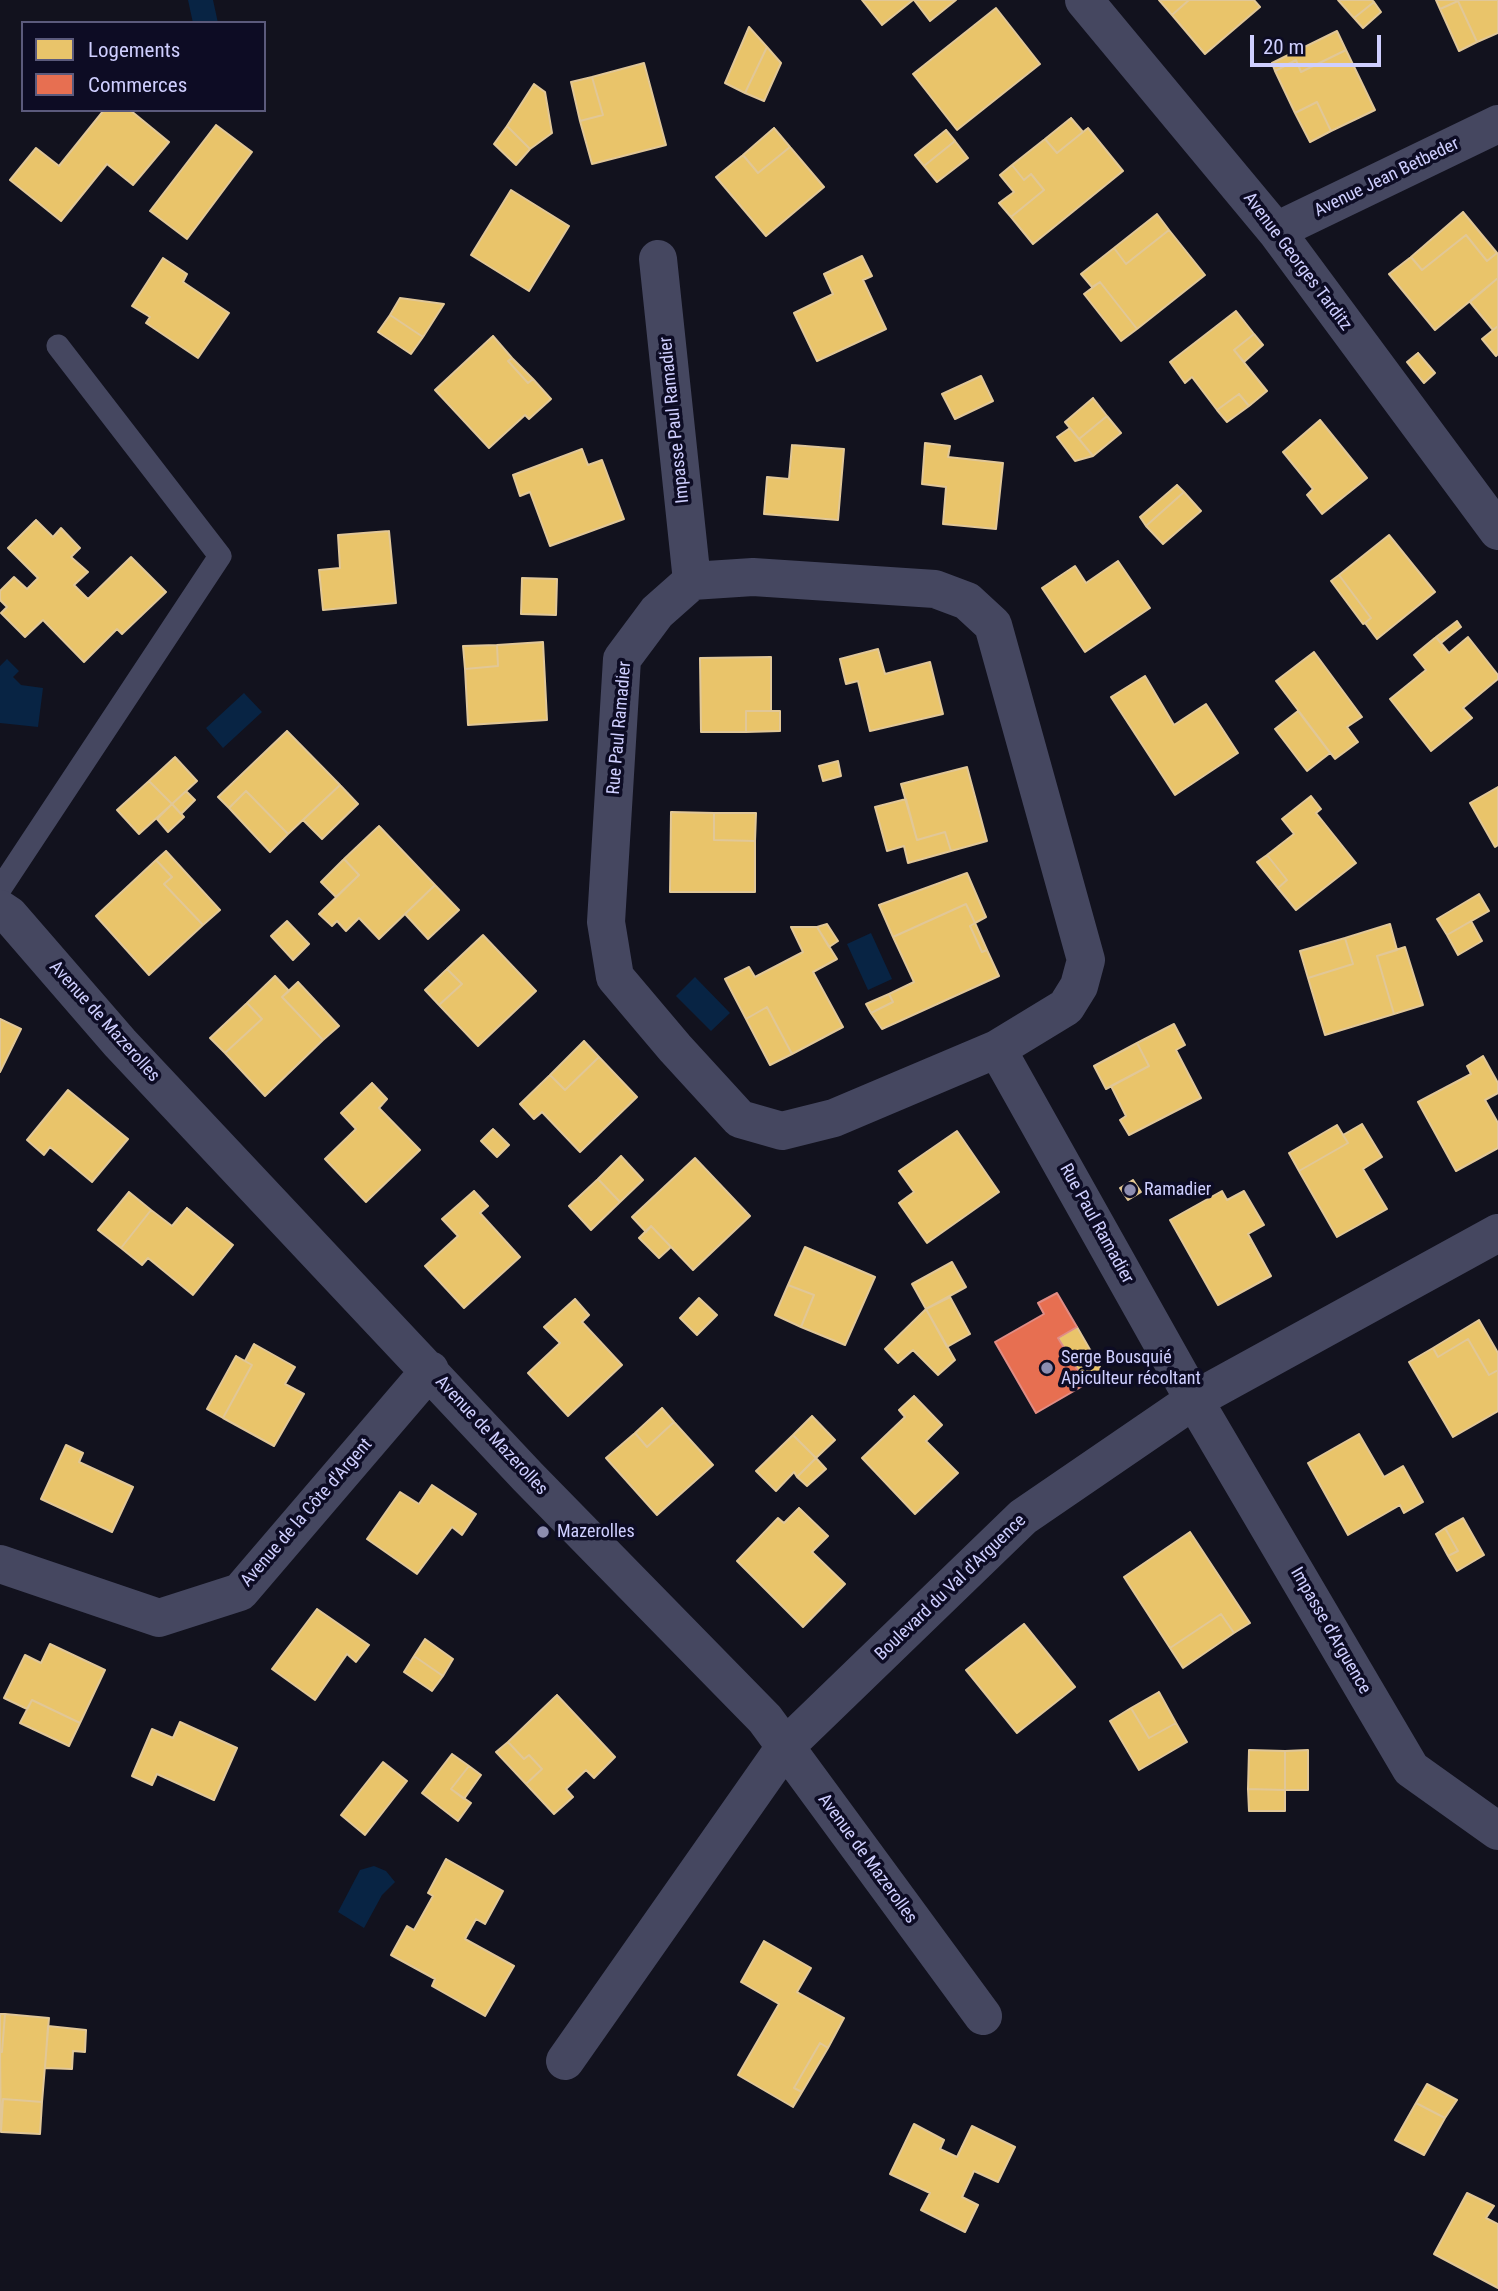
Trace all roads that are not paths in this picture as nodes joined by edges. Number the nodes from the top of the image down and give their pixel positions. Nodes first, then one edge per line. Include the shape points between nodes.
1 (1084, 0) edge
2 (1498, 124) edge
3 (1276, 231) junction
4 (658, 259) dead end
5 (58, 346) dead end
6 (1498, 531) edge
7 (692, 581) junction
8 (0, 889) edge
9 (0, 909) edge
10 (998, 1049) junction
11 (1498, 1233) edge
12 (430, 1370) junction
13 (1194, 1400) junction
14 (0, 1564) edge
15 (785, 1747) junction
16 (1498, 1831) edge
17 (983, 2017) dead end
18 (565, 2061) dead end

1 - 3 street, Avenue Georges Tarditz
2 - 3 street, Avenue Jean Betbeder
3 - 6 street, Avenue Georges Tarditz
4 - 7 street, Impasse Paul Ramadier
5 - 8 lane via 220,556
7 - 10 street, Rue Paul Ramadier via 753,577 934,589 967,601 993,625 1086,960 1079,986 1066,1007
7 - 10 street, Rue Paul Ramadier via 657,612 622,659 606,922 615,977 740,1119 782,1131 834,1118
9 - 12 street, Avenue de Mazerolles via 129,1053
10 - 13 street, Rue Paul Ramadier
11 - 13 street, Boulevard du Val d'Arguence
12 - 14 street, Avenue de la Côte d'Argent via 240,1592 159,1618
12 - 15 street, Avenue de Mazerolles via 765,1719
13 - 15 street, Boulevard du Val d'Arguence via 1023,1517
13 - 16 street, Impasse d'Arguence via 1411,1769
15 - 17 street, Avenue de Mazerolles
15 - 18 street, Boulevard du Val d'Arguence

